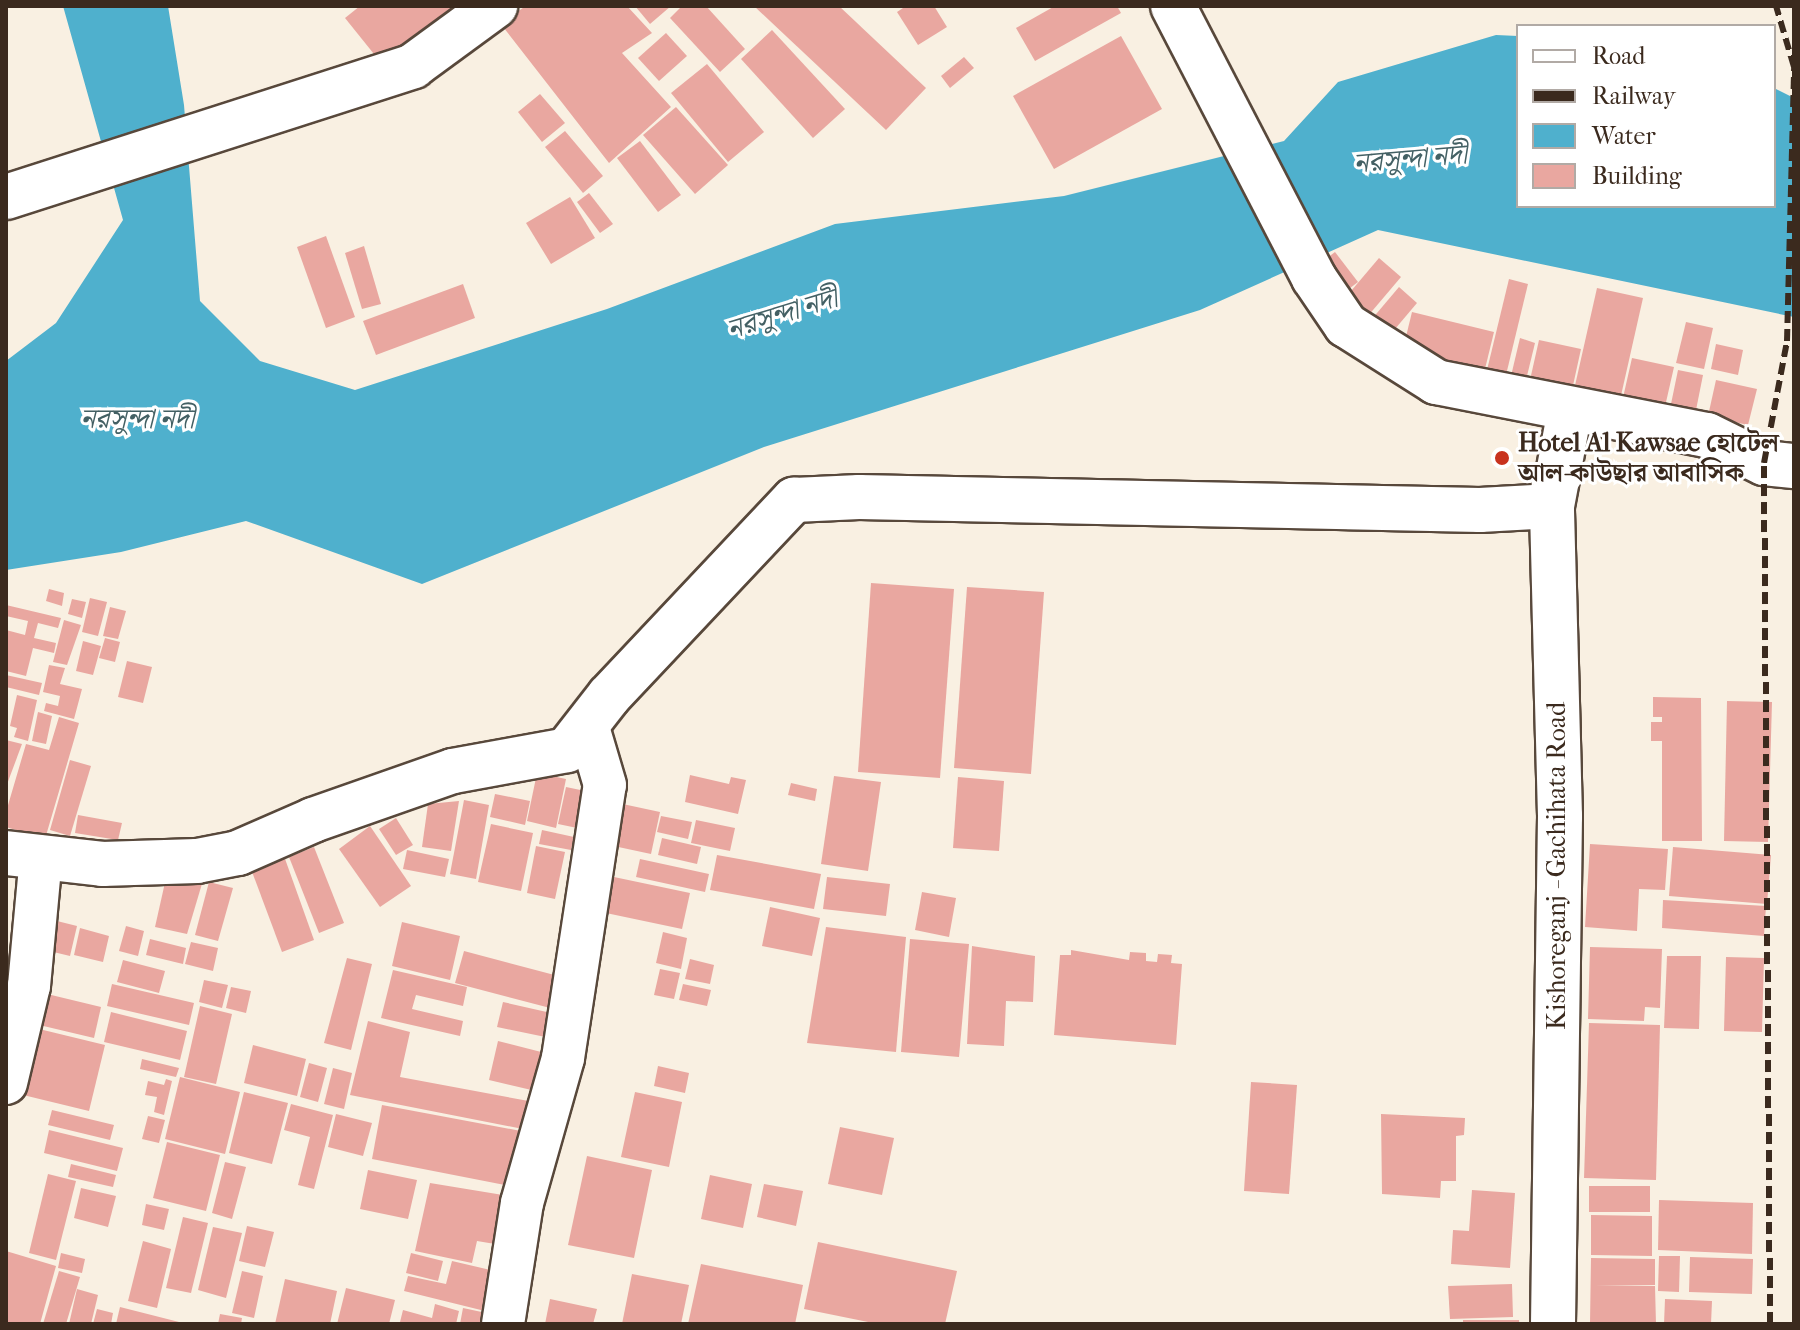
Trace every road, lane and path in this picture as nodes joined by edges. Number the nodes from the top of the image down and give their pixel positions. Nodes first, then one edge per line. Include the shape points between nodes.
1 (495, 6) edge
2 (1173, 6) edge
3 (6, 197) edge
4 (1570, 410) junction
5 (1794, 466) edge
6 (1552, 506) junction
7 (587, 724) junction
8 (23, 855) edge
9 (6, 1083) edge
10 (503, 1324) edge
11 (1553, 1324) edge

1 - 3 street via 413,66
2 - 4 street via 1314,278 1346,325 1436,382
4 - 5 street via 1707,435 1764,463
4 - 6 street, Kishoreganj - Gachihata Road
6 - 7 street via 1480,510 874,497 794,500
6 - 11 street, Kishoreganj - Gachihata Road via 1560,816
7 - 8 street via 567,750 453,771 313,820 238,853 197,861 102,864
7 - 10 street via 605,785 563,1058 522,1203
8 - 9 street via 29,986

